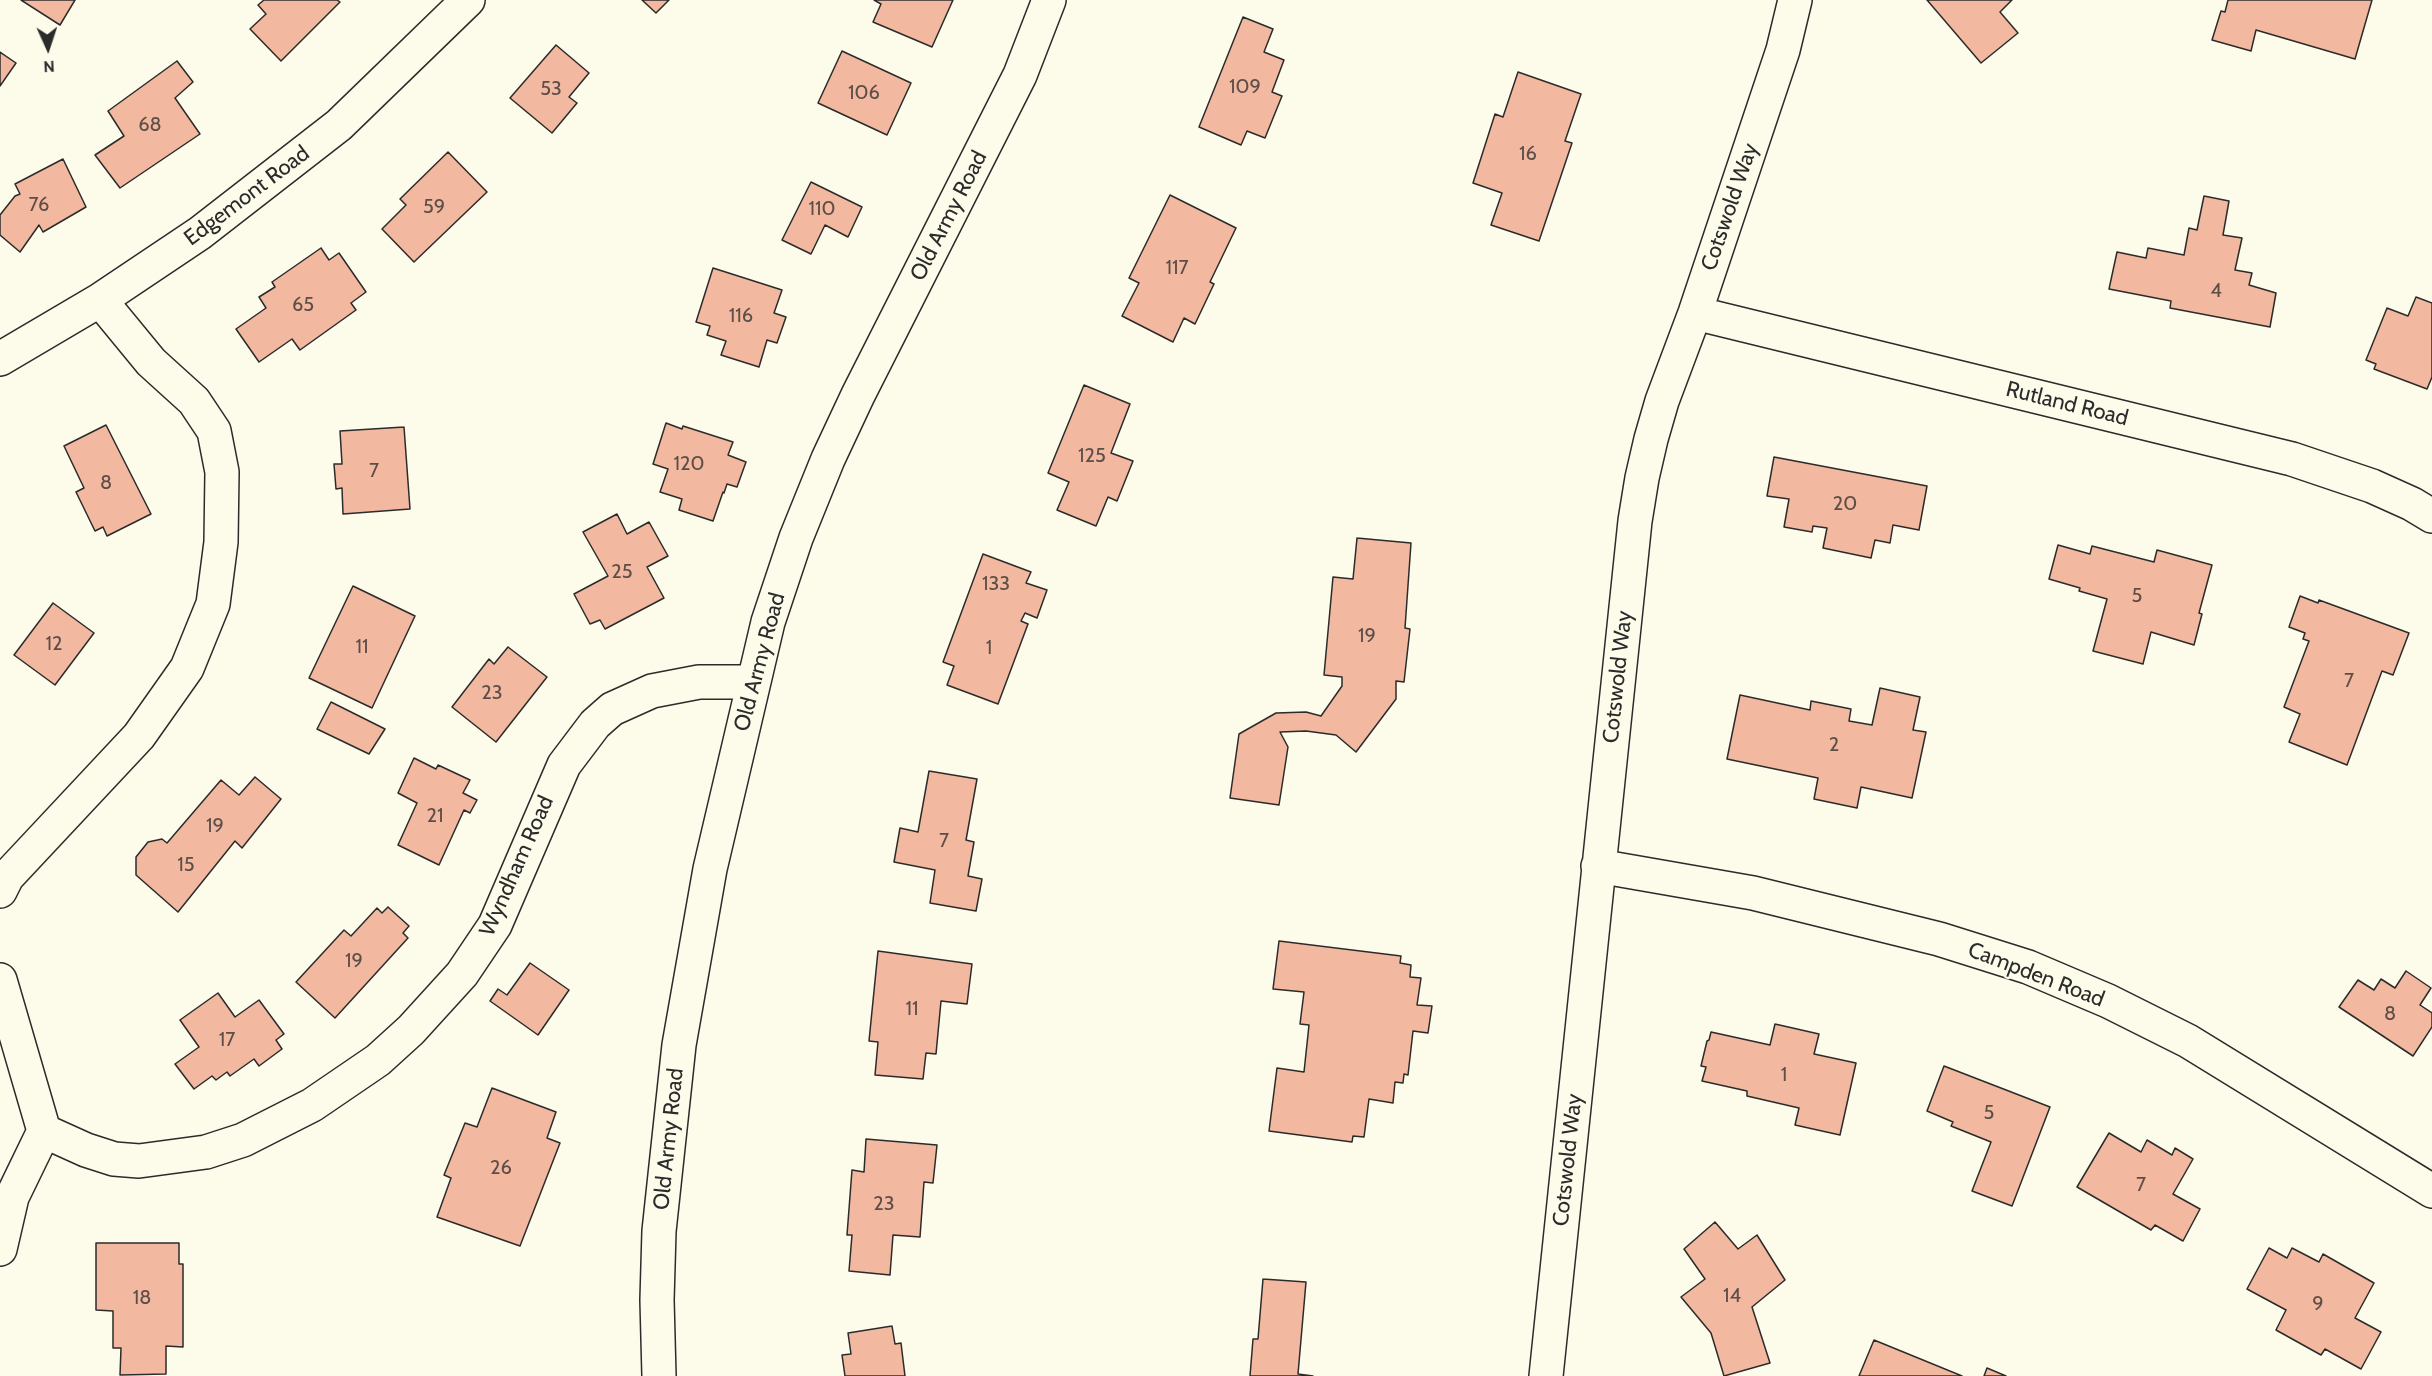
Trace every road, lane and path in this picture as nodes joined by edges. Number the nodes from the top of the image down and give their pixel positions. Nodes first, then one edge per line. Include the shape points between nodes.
1 (468, 0) edge
2 (1049, 0) edge
3 (1795, 0) edge
4 (100, 300) junction
5 (1695, 313) junction
6 (0, 359) edge
7 (2432, 516) edge
8 (753, 682) junction
9 (1598, 866) junction
10 (0, 891) edge
11 (0, 980) edge
12 (44, 1131) junction
13 (2432, 1191) edge
14 (0, 1249) edge
15 (659, 1376) edge
16 (1546, 1376) edge

1 - 4 street, Edgemont Road via 339,126 200,233
2 - 8 street, Old Army Road via 1020,75 828,459 792,549
3 - 5 street, Cotswold Way via 1783,50
4 - 6 street, Edgemont Road
4 - 10 street via 151,363 194,401 214,431 222,472 221,542 213,604 186,668 139,736 7,877
5 - 7 street, Rutland Road via 2292,459 2372,486
5 - 9 street, Cotswold Way via 1651,439 1635,521
8 - 12 street, Wyndham Road via 699,682 663,688 632,698 595,724 564,765 495,925 462,974 378,1060 320,1100 243,1140 168,1159 114,1159
8 - 15 street, Old Army Road via 710,868 679,1045 660,1231
9 - 13 street, Campden Road via 1764,895 1939,939 2028,967 2188,1041
9 - 16 street, Cotswold Way
11 - 12 street
12 - 14 street via 12,1197

